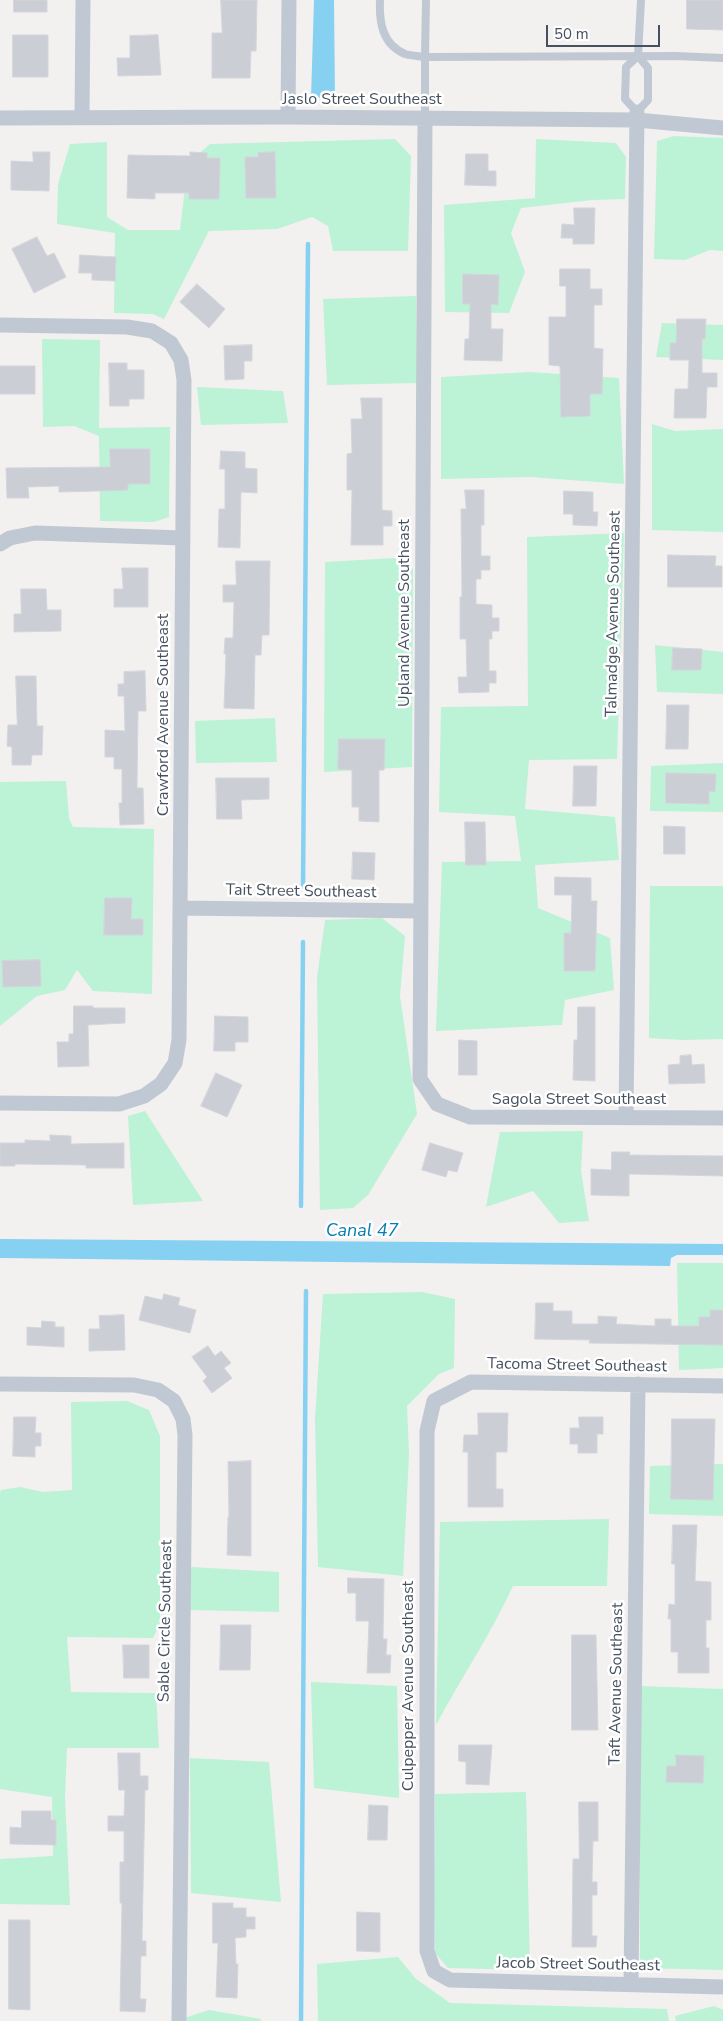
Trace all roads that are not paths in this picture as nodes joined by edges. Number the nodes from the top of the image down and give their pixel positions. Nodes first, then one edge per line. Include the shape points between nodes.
1 (83, 0) edge
2 (289, 0) edge
3 (380, 0) edge
4 (426, 0) edge
5 (641, 0) edge
6 (638, 56) junction
7 (425, 57) junction
8 (723, 58) edge
9 (637, 116) junction
10 (82, 117) junction
11 (288, 117) junction
12 (0, 118) edge
13 (425, 118) junction
14 (723, 128) edge
15 (0, 325) edge
16 (183, 538) junction
17 (0, 544) edge
18 (180, 908) junction
19 (421, 911) junction
20 (0, 1103) edge
21 (437, 1104) joint
22 (626, 1117) junction
23 (723, 1118) edge
24 (0, 1384) edge
25 (638, 1384) junction
26 (723, 1386) edge
27 (434, 1401) joint
28 (434, 1971) joint
29 (631, 1984) junction
30 (723, 1986) edge
31 (179, 2021) edge

1 - 10 street
2 - 11 street
3 - 7 lane via 382,32 391,44 406,54
4 - 7 lane
5 - 6 lane
6 - 7 lane
6 - 8 lane
6 - 9 lane via 648,68 648,100
6 - 9 lane via 626,67 625,99
7 - 13 lane
9 - 13 street, Jaslo Street Southeast
9 - 14 street, Jaslo Street Southeast
9 - 22 street, Talmadge Avenue Southeast
10 - 11 street, Jaslo Street Southeast
10 - 12 street, Jaslo Street Southeast
11 - 13 street, Jaslo Street Southeast
13 - 19 street, Upland Avenue Southeast
15 - 16 street, Crawford Avenue Southeast via 127,327 152,331 171,343 181,360 184,380
16 - 17 street via 36,533 10,538
16 - 18 street, Crawford Avenue Southeast
18 - 19 street, Tait Street Southeast
18 - 20 street, Crawford Avenue Southeast via 179,1040 175,1063 161,1084 144,1096 119,1104
19 - 21 street, Upland Avenue Southeast via 420,1079
21 - 22 street, Sagola Street Southeast via 470,1117
22 - 23 street, Sagola Street Southeast
24 - 31 street, Sable Circle Southeast via 134,1385 158,1390 174,1401 183,1419
25 - 26 street, Tacoma Street Southeast
25 - 27 street, Tacoma Street Southeast via 471,1382
25 - 29 street, Taft Avenue Southeast
27 - 28 street, Culpepper Avenue Southeast via 427,1431 427,1951
28 - 29 street, Jacob Street Southeast via 450,1980
29 - 30 street, Jacob Street Southeast

